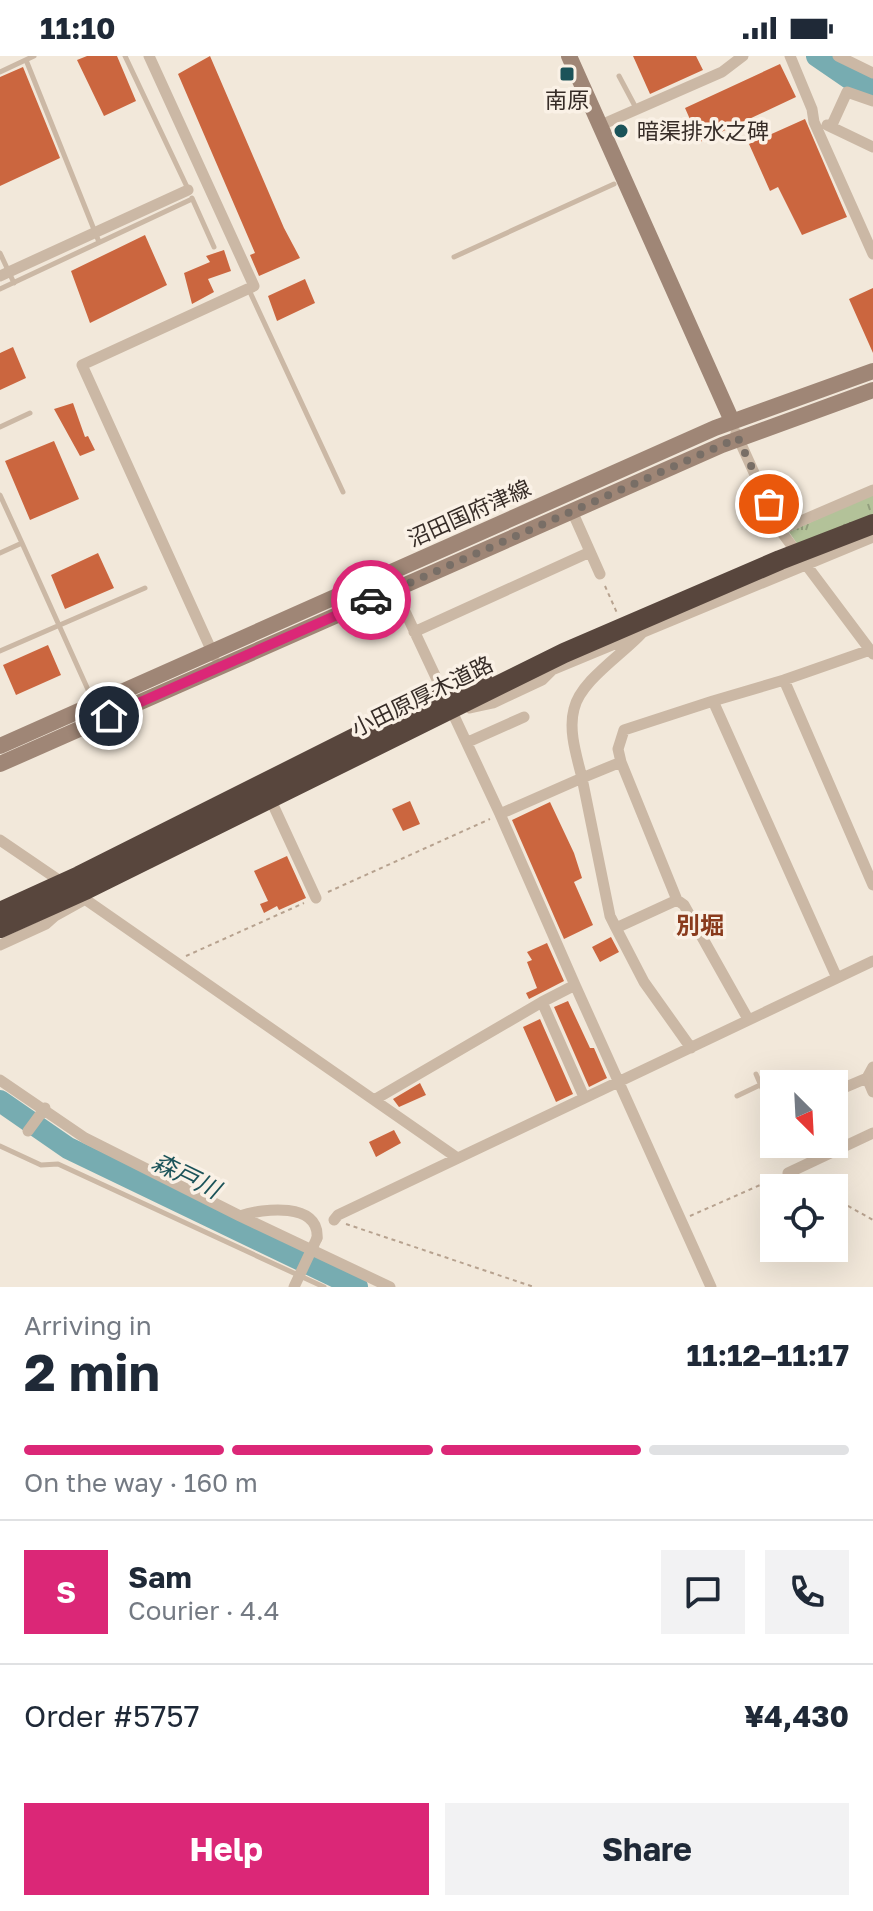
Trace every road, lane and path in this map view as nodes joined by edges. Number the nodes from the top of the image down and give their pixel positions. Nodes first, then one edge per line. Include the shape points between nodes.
1 (34, 56) edge
2 (125, 56) edge
3 (149, 56) edge
4 (569, 56) edge
5 (743, 56) edge
6 (790, 56) edge
7 (838, 56) edge
8 (26, 60) junction
9 (0, 72) edge
10 (873, 73) edge
11 (619, 76) dead end
12 (873, 101) edge
13 (637, 109) junction
14 (814, 122) junction
15 (601, 125) junction
16 (831, 127) junction
17 (873, 147) edge
18 (614, 184) dead end
19 (190, 194) junction
20 (97, 237) junction
21 (214, 247) dead end
22 (0, 253) edge
23 (873, 254) edge
24 (454, 257) dead end
25 (8, 277) edge
26 (248, 288) junction
27 (0, 289) edge
28 (873, 371) edge
29 (873, 390) edge
30 (30, 413) dead end
31 (732, 421) junction
32 (0, 427) edge
33 (738, 438) junction
34 (873, 490) edge
35 (343, 492) dead end
36 (0, 495) edge
37 (572, 511) junction
38 (873, 511) edge
39 (873, 524) edge
40 (780, 530) junction
41 (873, 537) edge
42 (22, 543) junction
43 (590, 552) junction
44 (0, 553) edge
45 (805, 564) junction
46 (600, 574) joint
47 (145, 588) dead end
48 (395, 590) junction
49 (59, 625) junction
50 (645, 630) junction
51 (414, 632) junction
52 (627, 637) junction
53 (0, 651) edge
54 (211, 651) junction
55 (872, 652) edge
56 (219, 668) junction
57 (784, 680) junction
58 (713, 701) junction
59 (94, 704) junction
60 (455, 716) junction
61 (524, 717) dead end
62 (468, 742) junction
63 (0, 746) edge
64 (621, 762) junction
65 (0, 764) edge
66 (582, 778) junction
67 (274, 807) junction
68 (500, 814) junction
69 (0, 840) edge
70 (873, 885) edge
71 (316, 898) junction
72 (85, 900) junction
73 (677, 900) junction
74 (0, 912) edge
75 (0, 928) edge
76 (616, 928) junction
77 (0, 945) edge
78 (873, 961) edge
79 (174, 962) junction
80 (837, 978) junction
81 (575, 985) junction
82 (542, 1002) junction
83 (748, 1019) junction
84 (691, 1048) junction
85 (870, 1072) edge
86 (756, 1074) dead end
87 (0, 1080) edge
88 (618, 1081) junction
89 (848, 1084) edge
90 (760, 1085) joint
91 (873, 1092) edge
92 (737, 1096) dead end
93 (584, 1097) junction
94 (374, 1100) junction
95 (45, 1108) junction
96 (28, 1131) dead end
97 (873, 1133) edge
98 (0, 1146) edge
99 (456, 1157) junction
100 (788, 1173) joint
101 (848, 1206) edge
102 (240, 1216) junction
103 (334, 1220) joint
104 (873, 1220) edge
105 (681, 1221) junction
106 (294, 1287) edge
107 (324, 1287) edge
108 (390, 1287) edge
109 (534, 1287) edge
110 (711, 1287) edge

1 - 8 lane
2 - 19 lane
3 - 26 street via 254,286
4 - 15 main road
5 - 13 street via 722,72
6 - 14 street
7 - 10 street
8 - 9 lane
8 - 20 lane
11 - 13 lane
12 - 16 street via 847,92
13 - 15 street
14 - 16 street
14 - 23 street
15 - 31 main road
16 - 17 street
18 - 24 lane
19 - 20 street
19 - 21 lane
20 - 25 street
22 - 25 lane
25 - 27 lane
26 - 35 lane
26 - 54 street via 82,365
28 - 31 main road, 沼田国府津線
29 - 33 main road, 沼田国府津線
30 - 32 lane
31 - 33 street
31 - 54 main road, 沼田国府津線
33 - 37 main road, 沼田国府津線
33 - 40 street
34 - 40 street
36 - 42 lane
37 - 43 street
37 - 48 main road, 沼田国府津線
38 - 74 highway, 小田原厚木道路, bridge via 789,542 408,711
39 - 75 highway, 小田原厚木道路, bridge via 564,653
40 - 45 street
41 - 45 street
42 - 44 lane
42 - 49 lane
43 - 46 street
43 - 51 street
45 - 50 street
45 - 55 street
46 - 52 path
47 - 49 lane
48 - 51 street
48 - 56 main road, 沼田国府津線
49 - 53 lane
49 - 59 lane
50 - 52 street
50 - 66 street via 574,707
51 - 60 street
52 - 60 street via 493,703
54 - 56 street
54 - 59 main road, 沼田国府津線
55 - 57 street
56 - 65 main road, 沼田国府津線
57 - 58 street
57 - 70 street
58 - 64 street via 624,730 618,749
58 - 80 street
59 - 63 main road, 沼田国府津線
60 - 62 street
60 - 67 street
61 - 62 street
62 - 68 street
64 - 66 street
64 - 73 street
66 - 68 street
66 - 76 street
67 - 71 street
67 - 72 street
68 - 71 path
68 - 81 street
69 - 72 street
71 - 79 path
72 - 77 street
72 - 79 street
73 - 76 street
73 - 83 street
76 - 84 street via 644,982
78 - 80 street
79 - 94 street
80 - 83 street
81 - 82 street
81 - 88 street
82 - 93 street
82 - 94 street
83 - 84 street
84 - 88 street
85 - 89 street
85 - 91 street
86 - 90 lane
87 - 95 street
88 - 93 street
88 - 105 street
90 - 92 lane
93 - 99 street
94 - 99 street
95 - 96 street
95 - 102 street via 85,1138
97 - 100 street
98 - 107 lane via 41,1165 58,1164
99 - 103 street
100 - 105 path
101 - 104 path
102 - 106 street, bridge via 264,1210 299,1213 315,1223 317,1238
102 - 108 street
103 - 109 path
105 - 110 street

